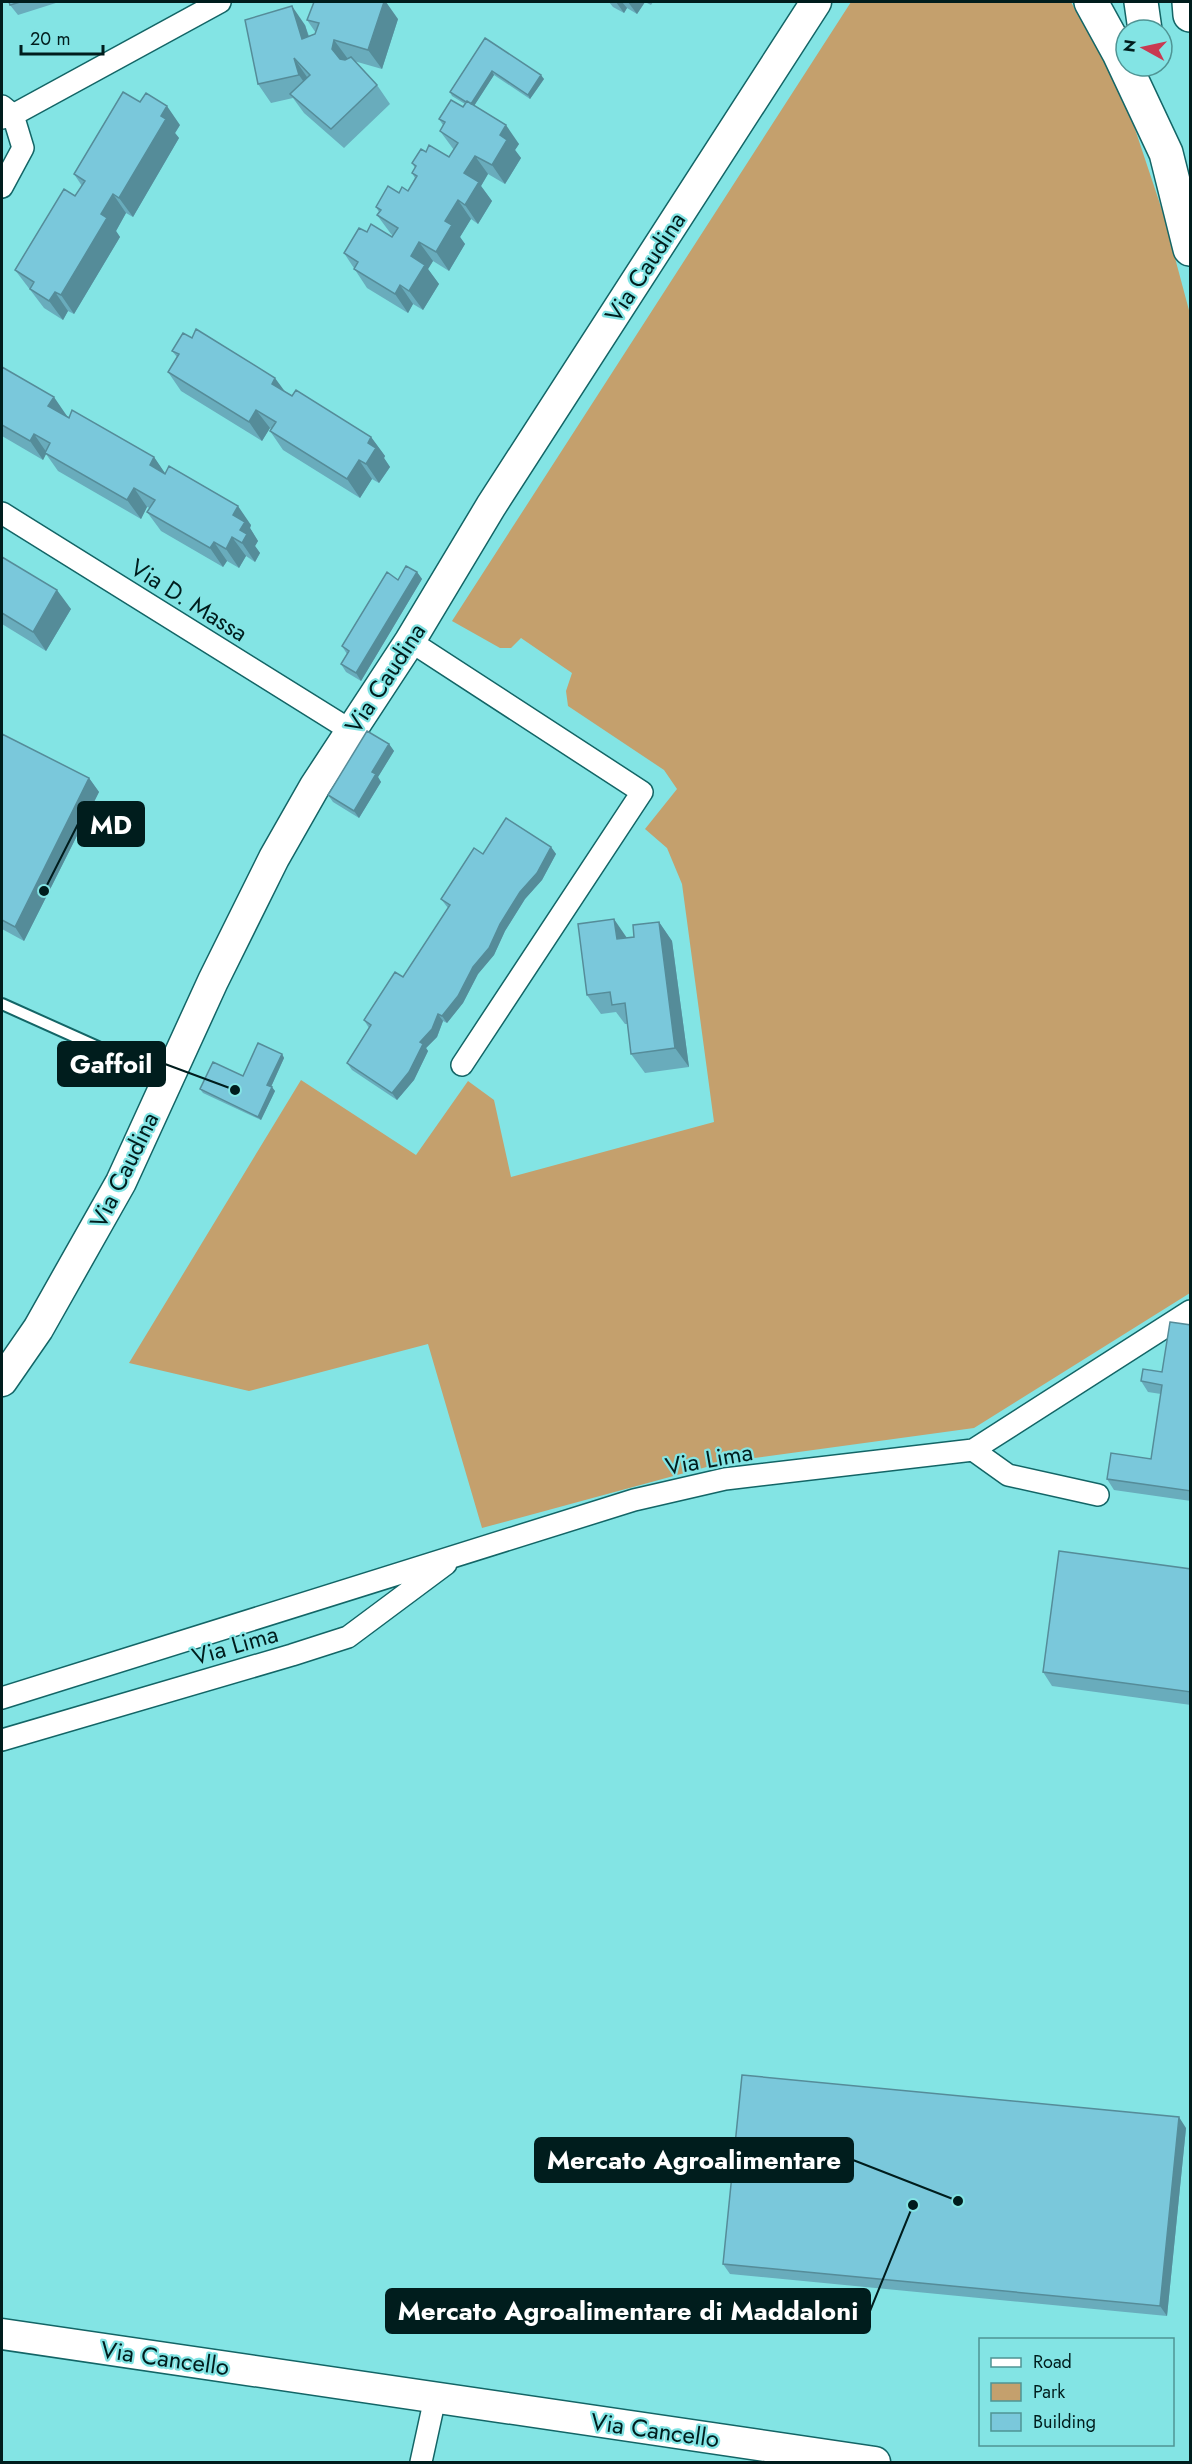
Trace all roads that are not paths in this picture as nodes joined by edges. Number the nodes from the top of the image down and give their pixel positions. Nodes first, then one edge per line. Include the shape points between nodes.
1 (220, 2) edge
2 (816, 2) edge
3 (1091, 2) edge
4 (1141, 2) edge
5 (1189, 2) edge
6 (1191, 15) edge
7 (1143, 18) edge
8 (1153, 78) edge
9 (5, 113) edge
10 (1166, 153) junction
11 (2, 187) edge
12 (1191, 249) edge
13 (2, 513) edge
14 (410, 641) junction
15 (350, 730) junction
16 (2, 1004) edge
17 (462, 1065) dead end
18 (168, 1078) junction
19 (1191, 1311) edge
20 (2, 1381) edge
21 (973, 1450) junction
22 (1098, 1495) dead end
23 (461, 1552) junction
24 (2, 1698) edge
25 (2, 1740) edge
26 (2, 2334) edge
27 (435, 2398) junction
28 (421, 2463) edge
29 (875, 2463) edge

1 - 9 street
2 - 14 main road, Via Caudina via 491,506
3 - 10 main road
4 - 7 main road
5 - 6 main road
8 - 10 main road
9 - 11 street via 23,148
10 - 12 main road
13 - 15 street, Via D. Massa
14 - 15 main road, Via Caudina
14 - 17 street via 642,792
15 - 18 main road, Via Caudina via 273,858
16 - 18 lane
18 - 20 main road, Via Caudina via 100,1221 38,1329
19 - 21 street, Via Lima
21 - 22 street via 1008,1475
21 - 23 street, Via Lima via 725,1479 634,1500
23 - 24 street, Via Lima
23 - 25 street, Via Lima via 348,1637
26 - 27 main road, Via Cancello
27 - 28 street
27 - 29 main road, Via Cancello

